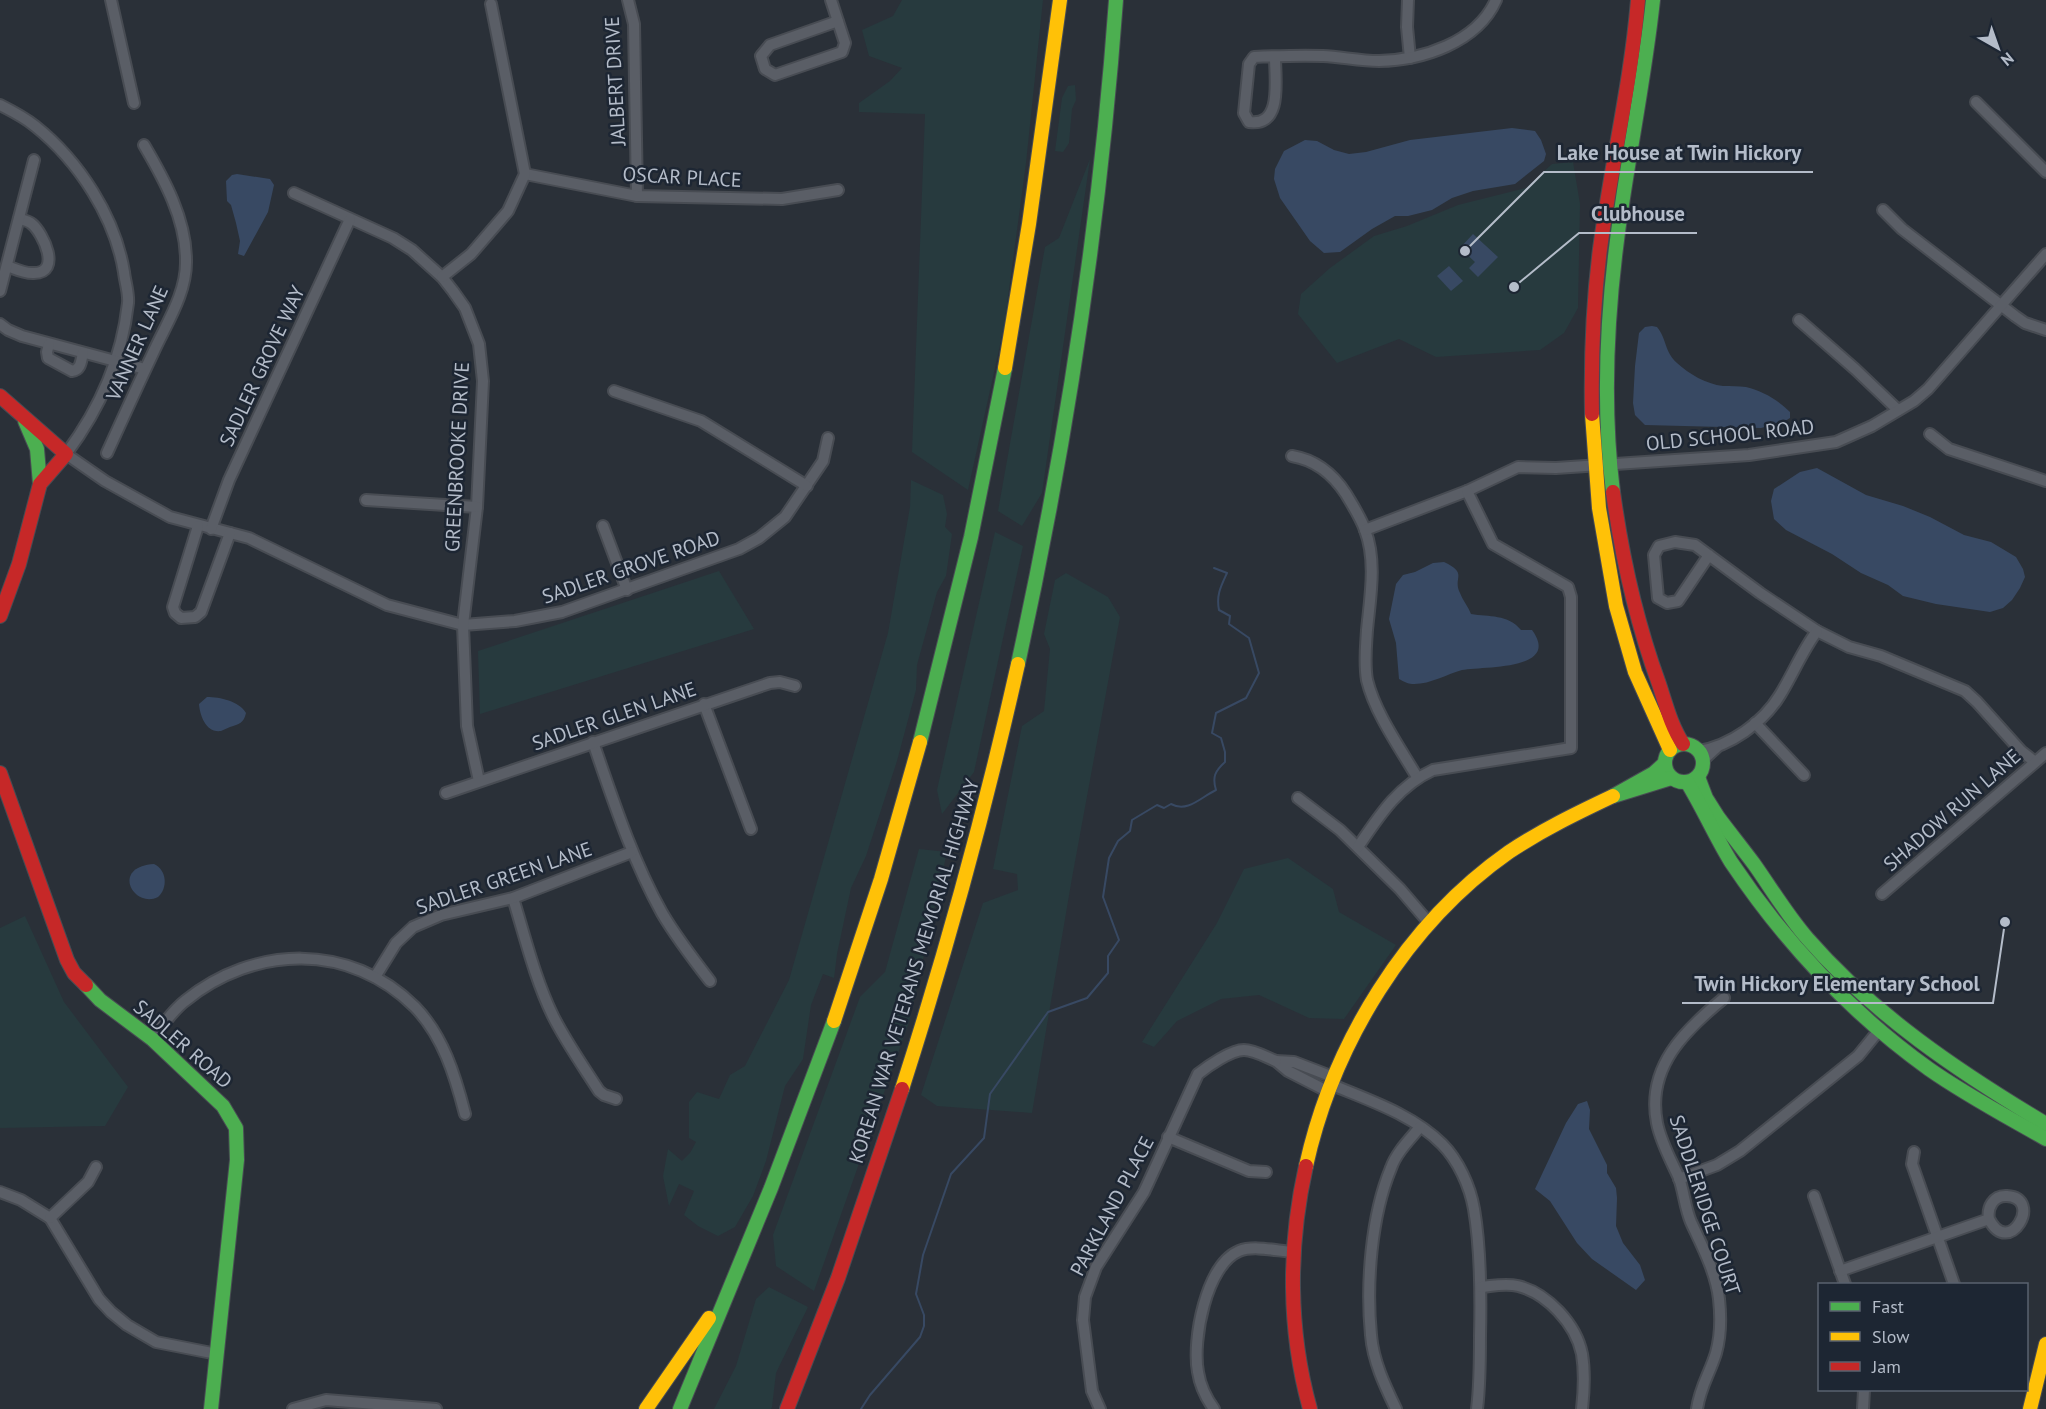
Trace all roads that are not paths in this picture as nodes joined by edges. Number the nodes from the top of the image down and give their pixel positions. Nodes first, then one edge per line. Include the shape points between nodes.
1 (111, 0) edge
2 (628, 0) edge
3 (831, 0) edge
4 (1053, 0) edge
5 (1059, 0) edge
6 (1116, 0) edge
7 (1408, 0) edge
8 (1496, 0) edge
9 (1638, 0) edge
10 (1653, 0) edge
11 (491, 4) dead end
12 (837, 21) junction
13 (1053, 45) junction
14 (1275, 57) junction
15 (1410, 58) junction
16 (1976, 102) dead end
17 (134, 103) dead end
18 (0, 105) edge
19 (144, 145) dead end
20 (34, 159) dead end
21 (2046, 172) edge
22 (525, 174) junction
23 (838, 190) dead end
24 (294, 193) dead end
25 (637, 196) junction
26 (1883, 210) dead end
27 (19, 219) junction
28 (350, 219) junction
29 (2046, 254) edge
30 (7, 266) junction
31 (442, 278) junction
32 (0, 291) edge
33 (2002, 306) junction
34 (1799, 320) dead end
35 (0, 324) edge
36 (2046, 330) edge
37 (49, 344) junction
38 (83, 353) junction
39 (116, 362) junction
40 (145, 369) junction
41 (614, 391) dead end
42 (0, 396) edge
43 (1899, 410) junction
44 (23, 417) junction
45 (1930, 434) dead end
46 (828, 438) dead end
47 (107, 453) dead end
48 (66, 454) junction
49 (1292, 456) dead end
50 (1610, 464) junction
51 (1594, 465) junction
52 (2046, 481) edge
53 (40, 484) junction
54 (807, 486) junction
55 (1467, 491) junction
56 (366, 500) dead end
57 (477, 507) junction
58 (198, 526) junction
59 (603, 526) dead end
60 (211, 529) junction
61 (1365, 530) junction
62 (230, 534) junction
63 (1709, 555) junction
64 (627, 590) junction
65 (0, 616) edge
66 (463, 625) junction
67 (1817, 631) junction
68 (795, 686) dead end
69 (704, 704) junction
70 (1755, 723) junction
71 (593, 742) junction
72 (1673, 752) junction
73 (2046, 753) edge
74 (1701, 755) junction
75 (2035, 762) junction
76 (0, 772) edge
77 (1804, 775) dead end
78 (1417, 777) junction
79 (1671, 778) junction
80 (1692, 779) junction
81 (479, 781) junction
82 (446, 793) dead end
83 (1613, 796) junction
84 (1298, 798) dead end
85 (752, 829) dead end
86 (1358, 847) junction
87 (632, 852) junction
88 (1882, 894) dead end
89 (513, 897) junction
90 (1430, 924) junction
91 (375, 977) junction
92 (710, 981) dead end
93 (1724, 998) dead end
94 (1880, 1029) junction
95 (152, 1038) junction
96 (1330, 1084) junction
97 (616, 1099) dead end
98 (465, 1114) dead end
99 (2013, 1119) junction
100 (2046, 1124) edge
101 (1420, 1127) junction
102 (1168, 1137) junction
103 (2046, 1139) edge
104 (2046, 1144) edge
105 (1914, 1152) dead end
106 (96, 1167) dead end
107 (1266, 1172) dead end
108 (1679, 1179) junction
109 (0, 1192) edge
110 (1814, 1196) dead end
111 (50, 1218) junction
112 (1989, 1219) dead end
113 (1937, 1236) junction
114 (1293, 1252) junction
115 (1840, 1271) junction
116 (735, 1276) junction
117 (1845, 1283) edge
118 (1954, 1283) edge
119 (1481, 1287) junction
120 (2046, 1344) edge
121 (217, 1354) junction
122 (1864, 1391) edge
123 (405, 1408) edge
124 (211, 1409) edge
125 (293, 1409) edge
126 (436, 1409) edge
127 (646, 1409) edge
128 (680, 1409) edge
129 (787, 1409) edge
130 (1100, 1409) edge
131 (1215, 1409) edge
132 (1310, 1409) edge
133 (1396, 1409) edge
134 (1478, 1409) edge
135 (1582, 1409) edge
136 (1697, 1409) edge
137 (1863, 1409) edge
138 (2030, 1409) edge

1 - 17 street
2 - 25 street, JALBERT DRIVE via 634,24
3 - 12 street
4 - 13 main road
5 - 13 main road
6 - 129 main road, KOREAN WAR VETERANS MEMORIAL HIGHWAY via 1088,273 1057,474 993,777 948,941 865,1203
7 - 15 street
8 - 15 street via 1485,20 1468,33 1445,47
9 - 51 main road via 1600,254 1592,384
10 - 50 main road via 1648,58 1612,286 1607,394
11 - 22 street
12 - 12 street via 770,45 761,56 765,69 775,75 842,52 845,43
13 - 116 main road via 1033,207 1008,359 937,681 853,966
14 - 14 street via 1274,108 1269,118 1259,123 1248,122 1244,113 1249,64 1254,57
14 - 15 street via 1326,56 1376,61
16 - 21 street
18 - 39 street via 52,141 84,180 114,231 128,301
19 - 40 street, VANNER LANE via 172,199 186,258 183,287
20 - 27 street
22 - 25 street, OSCAR PLACE
22 - 31 street via 508,211 471,254
23 - 25 street, OSCAR PLACE via 782,199
24 - 28 street, GREENBROOKE DRIVE
26 - 33 street
27 - 30 street
27 - 30 street via 32,224 44,241 49,252 48,264 33,273
28 - 31 street, GREENBROOKE DRIVE via 403,244
28 - 60 street, SADLER GROVE WAY via 229,480
29 - 33 street, OLD SCHOOL ROAD
30 - 32 street
31 - 57 street, GREENBROOKE DRIVE via 465,308 482,362
33 - 36 street via 2025,323
33 - 43 street, OLD SCHOOL ROAD via 1928,389
34 - 43 street
35 - 37 street via 14,333
37 - 38 street
37 - 38 street via 48,358 72,371 80,365
38 - 39 street
39 - 40 street
39 - 48 street via 87,423
40 - 47 street, VANNER LANE
41 - 54 street via 701,422
42 - 44 main road
43 - 50 street, OLD SCHOOL ROAD via 1836,442 1749,455
44 - 48 main road
44 - 53 main road via 37,448
45 - 52 street via 1949,449
46 - 54 street, SADLER GROVE ROAD via 823,461
48 - 53 main road
48 - 58 street, SADLER GROVE ROAD via 150,507
49 - 61 street via 1316,463 1336,480
50 - 51 street, OLD SCHOOL ROAD
50 - 72 main road via 1618,531 1638,622 1666,709
51 - 55 street, OLD SCHOOL ROAD via 1518,467
51 - 72 main road via 1621,628 1646,699
53 - 65 main road via 19,564
54 - 64 street, SADLER GROVE ROAD via 785,517 759,538
55 - 61 street, OLD SCHOOL ROAD
55 - 78 street via 1493,544 1568,587 1571,748 1433,770
56 - 57 street
57 - 66 street, GREENBROOKE DRIVE
58 - 60 street, SADLER GROVE ROAD
58 - 62 street via 173,607 181,618 195,617 201,612
59 - 64 street
60 - 62 street, SADLER GROVE ROAD
61 - 78 street via 1371,581 1367,680 1374,702
62 - 66 street, SADLER GROVE ROAD via 289,556 387,605
63 - 63 street via 1695,544 1675,542 1659,546 1654,555 1658,598 1667,603 1678,601
63 - 67 street
64 - 66 street, SADLER GROVE ROAD via 562,612
66 - 81 street, GREENBROOKE DRIVE via 467,726
67 - 70 street via 1779,697
67 - 75 street via 1965,691
68 - 69 street, SADLER GLEN LANE via 770,683
69 - 71 street, SADLER GLEN LANE
69 - 85 street
70 - 74 street
70 - 77 street
71 - 81 street, SADLER GLEN LANE
71 - 87 street
72 - 74 main road via 1694,747
72 - 79 main road via 1667,772
72 - 83 main road via 1659,769
73 - 75 street, SHADOW RUN LANE
74 - 80 main road via 1703,766
75 - 88 street, SHADOW RUN LANE
76 - 95 main road, SADLER ROAD via 74,973 100,1000
78 - 86 street via 1396,796
79 - 80 main road
79 - 83 main road
80 - 94 main road via 1721,846 1772,917 1821,974
80 - 100 main road via 1816,948 1873,1003 1927,1047
81 - 82 street, SADLER GLEN LANE
83 - 90 main road via 1512,850
84 - 86 street
86 - 90 street
87 - 89 street, SADLER GREEN LANE
87 - 92 street via 662,912
89 - 91 street, SADLER GREEN LANE via 441,915 413,927 396,944
89 - 97 street via 553,1016 599,1091
90 - 96 main road via 1376,994
91 - 95 street via 332,961 284,958 261,962 211,983 174,1011
91 - 98 street via 416,1008 430,1027 455,1076
93 - 108 street, SADDLERIDGE COURT via 1680,1037 1660,1074 1656,1121
94 - 99 main road via 1958,1089
94 - 108 street via 1858,1056 1740,1151 1717,1165
95 - 121 main road, SADLER ROAD via 223,1106 237,1134
96 - 101 street, PARKLAND PLACE
96 - 102 street, PARKLAND PLACE via 1288,1071 1276,1061 1246,1049 1238,1050 1198,1074
96 - 114 main road via 1303,1173
99 - 103 main road
99 - 104 main road
101 - 119 street, PARKLAND PLACE via 1443,1144 1468,1188 1474,1208
101 - 133 street via 1391,1166 1371,1253 1371,1337 1381,1378
102 - 107 street via 1249,1171
102 - 130 street, PARKLAND PLACE via 1144,1192 1096,1267 1085,1297 1084,1331 1092,1391
105 - 113 street via 1912,1164
106 - 111 street via 88,1182
108 - 136 street, SADDLERIDGE COURT via 1687,1211 1715,1282 1720,1308 1716,1352
109 - 111 street
110 - 115 street
111 - 121 street via 111,1312 156,1342
112 - 113 street
113 - 115 street
113 - 118 street
114 - 131 street via 1240,1251 1225,1261 1210,1288 1200,1320 1196,1360 1200,1383
114 - 132 main road via 1296,1330
115 - 117 street
116 - 127 main road
116 - 128 main road
119 - 134 street, PARKLAND PLACE
119 - 135 street via 1519,1286 1549,1303 1562,1316 1582,1351
120 - 138 main road
121 - 124 main road, SADLER ROAD
122 - 137 street
123 - 125 street via 326,1400
123 - 126 street

